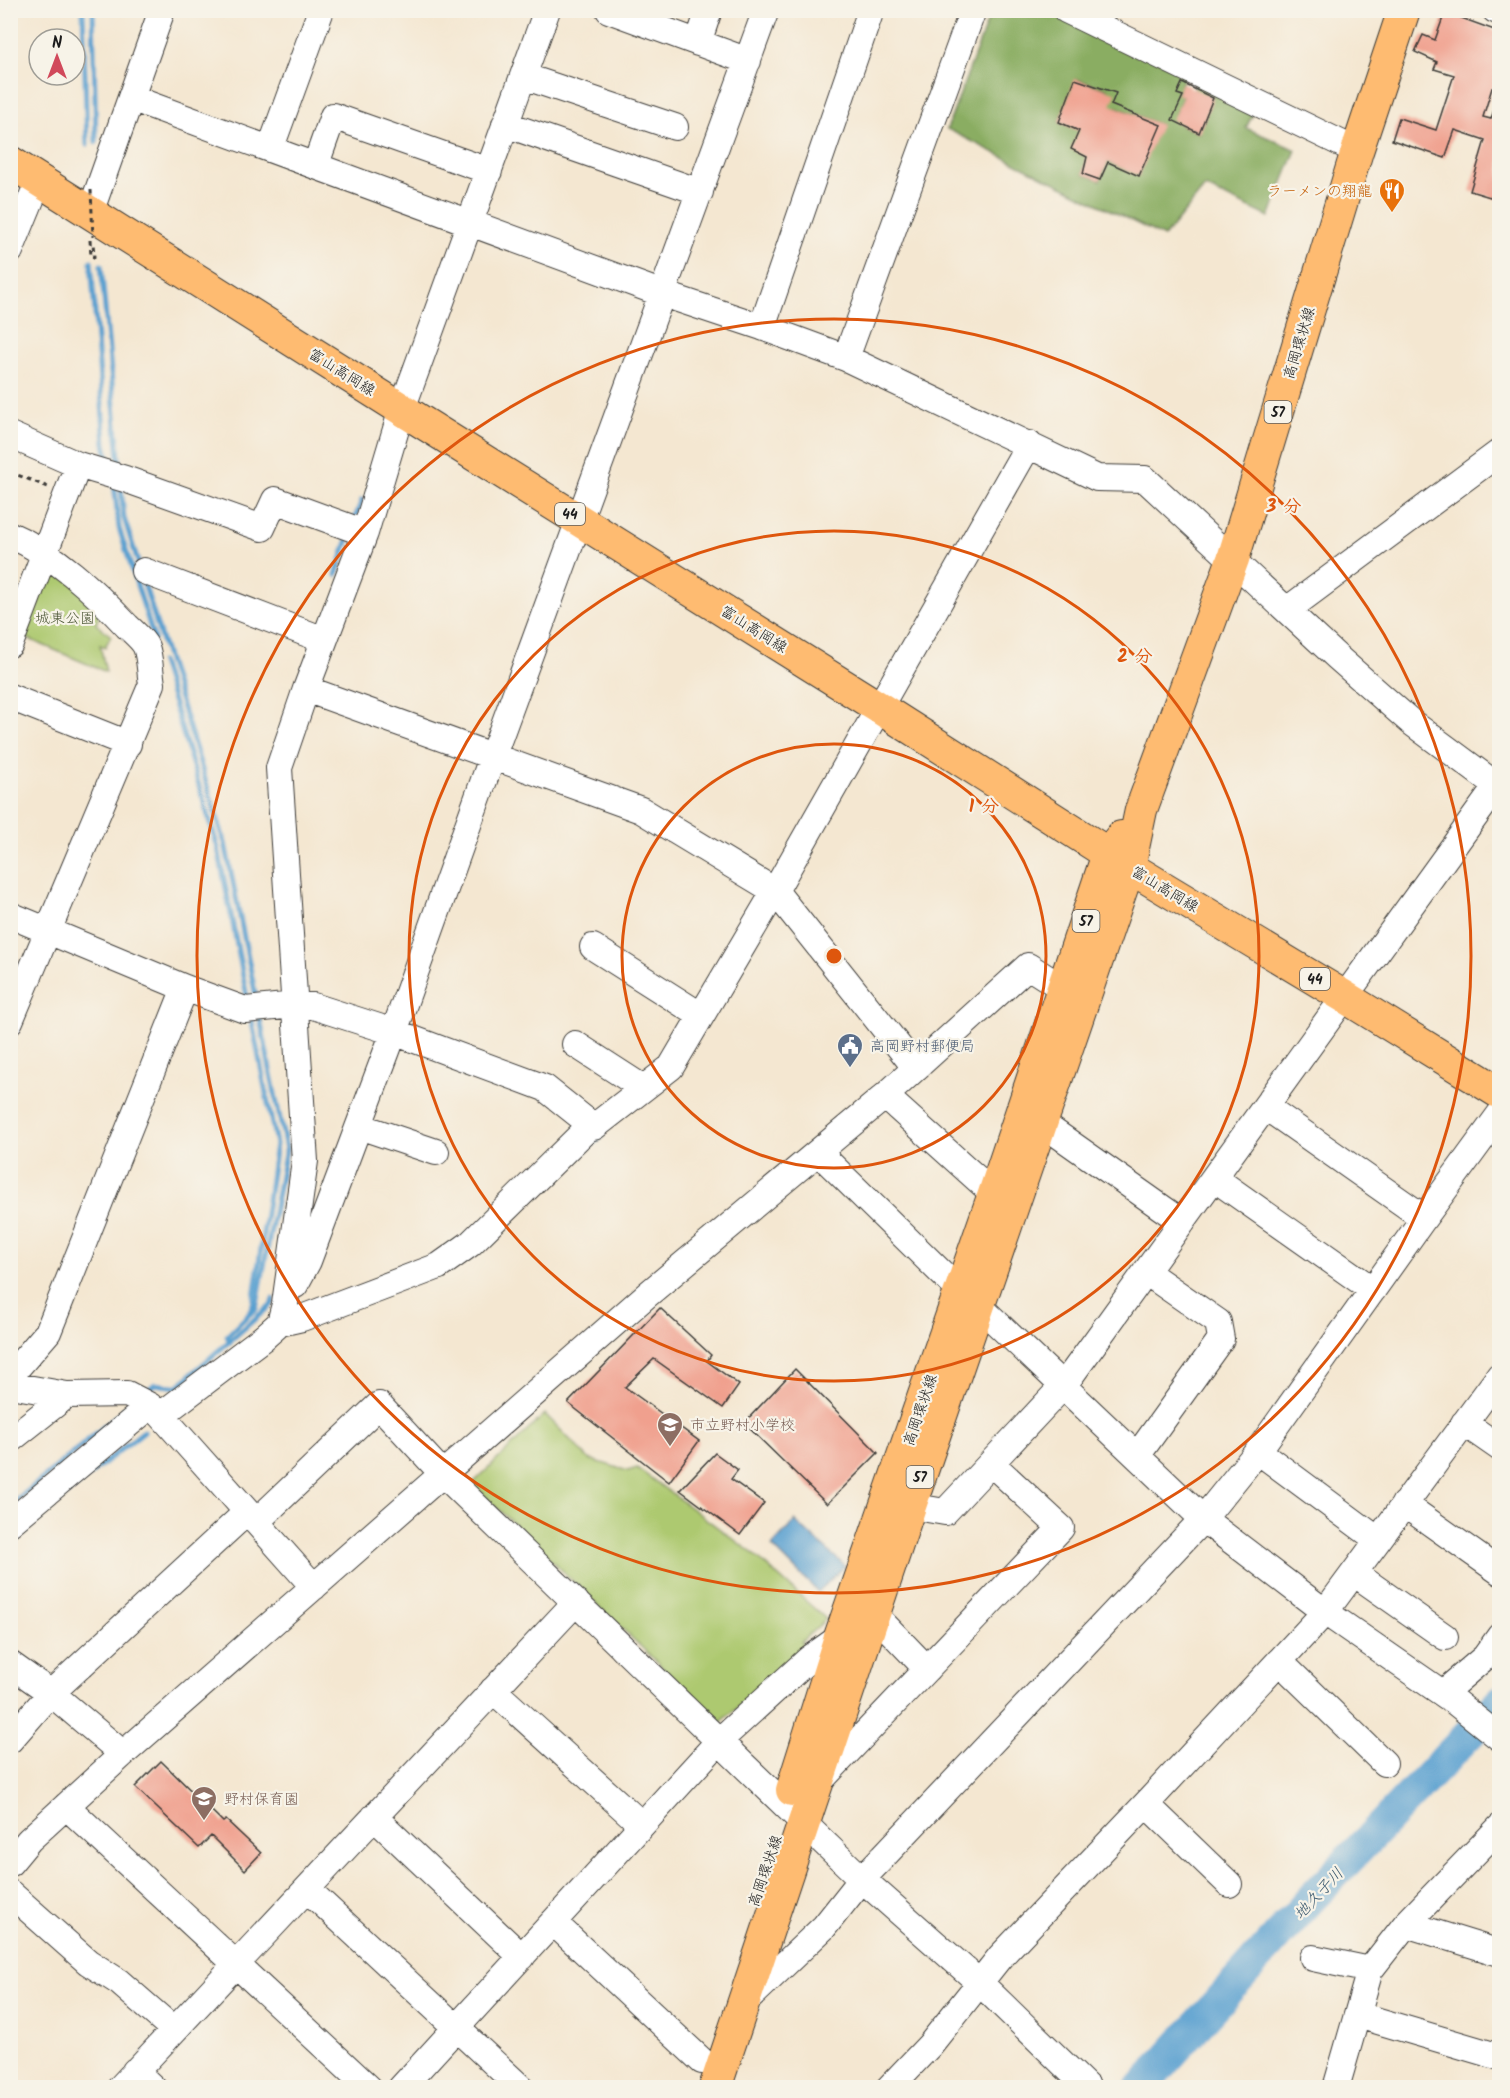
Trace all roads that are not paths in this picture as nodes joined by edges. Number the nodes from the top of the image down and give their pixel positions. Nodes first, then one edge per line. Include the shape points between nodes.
1 (162, 10) edge
2 (321, 10) edge
3 (547, 10) edge
4 (609, 10) edge
5 (709, 10) edge
6 (766, 10) edge
7 (871, 10) edge
8 (973, 10) edge
9 (1066, 10) edge
10 (1404, 10) edge
11 (698, 43) junction
12 (748, 61) junction
13 (523, 76) junction
14 (131, 98) junction
15 (505, 124) junction
16 (675, 127) dead end
17 (271, 147) junction
18 (1357, 151) junction
19 (10, 162) edge
20 (316, 164) junction
21 (489, 171) junction
22 (39, 180) junction
23 (700, 192) junction
24 (91, 218) junction
25 (470, 222) junction
26 (10, 251) edge
27 (663, 294) junction
28 (762, 327) junction
29 (846, 358) junction
30 (402, 410) junction
31 (10, 435) edge
32 (1029, 444) junction
33 (1500, 452) edge
34 (78, 465) junction
35 (580, 520) junction
36 (357, 529) junction
37 (10, 535) edge
38 (45, 554) junction
39 (1233, 560) junction
40 (144, 571) dead end
41 (19, 599) edge
42 (1287, 610) junction
43 (324, 640) junction
44 (10, 644) edge
45 (306, 689) junction
46 (10, 697) edge
47 (878, 707) junction
48 (128, 744) junction
49 (493, 755) junction
50 (1498, 785) edge
51 (1119, 860) junction
52 (779, 895) junction
53 (10, 915) edge
54 (49, 931) junction
55 (593, 947) dead end
56 (185, 988) junction
57 (1064, 989) junction
58 (1345, 997) junction
59 (275, 1007) junction
60 (700, 1015) junction
61 (10, 1021) edge
62 (394, 1032) junction
63 (575, 1044) dead end
64 (915, 1067) junction
65 (643, 1088) junction
66 (1500, 1093) edge
67 (885, 1096) junction
68 (1266, 1107) junction
69 (1500, 1114) edge
70 (1042, 1124) junction
71 (591, 1125) junction
72 (359, 1126) junction
73 (436, 1152) dead end
74 (818, 1152) junction
75 (1214, 1178) junction
76 (1006, 1197) junction
77 (1424, 1218) junction
78 (1182, 1222) junction
79 (1146, 1272) junction
80 (1373, 1290) junction
81 (970, 1299) junction
82 (283, 1313) junction
83 (10, 1377) edge
84 (1498, 1381) edge
85 (10, 1385) edge
86 (1064, 1385) junction
87 (67, 1395) junction
88 (156, 1411) junction
89 (1464, 1423) junction
90 (10, 1440) edge
91 (1500, 1448) edge
92 (1258, 1451) junction
93 (1137, 1456) junction
94 (991, 1463) junction
95 (442, 1473) junction
96 (1404, 1504) junction
97 (910, 1506) junction
98 (252, 1517) junction
99 (1203, 1519) junction
100 (10, 1523) edge
101 (1378, 1540) junction
102 (1500, 1572) edge
103 (1354, 1573) junction
104 (314, 1587) junction
105 (576, 1602) junction
106 (1325, 1612) junction
107 (874, 1614) junction
108 (1500, 1636) edge
109 (840, 1637) junction
110 (1445, 1637) dead end
111 (1279, 1661) junction
112 (10, 1664) edge
113 (927, 1669) junction
114 (493, 1690) junction
115 (51, 1693) junction
116 (1449, 1697) junction
117 (1500, 1738) edge
118 (10, 1740) edge
119 (719, 1741) junction
120 (123, 1754) junction
121 (1384, 1763) dead end
122 (817, 1784) junction
123 (1146, 1804) junction
124 (66, 1806) junction
125 (795, 1815) junction
126 (374, 1817) junction
127 (642, 1825) junction
128 (1500, 1827) edge
129 (10, 1863) edge
130 (862, 1879) junction
131 (1229, 1884) dead end
132 (307, 1889) junction
133 (10, 1893) edge
134 (553, 1922) junction
135 (1406, 1924) junction
136 (1500, 1953) edge
137 (522, 1957) junction
138 (1313, 1958) dead end
139 (236, 1962) junction
140 (1370, 1970) junction
141 (980, 1983) junction
142 (743, 2003) junction
143 (1358, 2015) junction
144 (456, 2028) junction
145 (174, 2030) junction
146 (1500, 2057) edge
147 (703, 2079) edge
148 (136, 2082) edge
149 (1087, 2087) edge
150 (369, 2088) edge
151 (401, 2088) edge
152 (520, 2088) edge
153 (889, 2088) edge
154 (1336, 2088) edge

1 - 14 street
2 - 17 street
3 - 13 street
4 - 11 street
5 - 11 street
6 - 12 street
7 - 28 street
8 - 29 street
9 - 18 street
10 - 18 main road, 高岡環状線 / 57
11 - 12 street
12 - 23 street
13 - 15 street
13 - 16 street
14 - 17 street
14 - 24 street
15 - 21 street
15 - 23 street
17 - 20 street
18 - 39 main road, 高岡環状線 / 57
19 - 22 main road, 富山高岡線 / 44
20 - 21 street via 333,116
20 - 25 street
21 - 25 street
22 - 24 main road, 富山高岡線 / 44
22 - 26 street
23 - 27 street
24 - 30 main road, 富山高岡線 / 44
25 - 27 street
25 - 30 street
27 - 28 street
27 - 35 street
28 - 29 street
29 - 32 street
30 - 35 main road, 富山高岡線 / 44
30 - 36 street
31 - 34 street
32 - 39 street via 1097,477 1145,479
32 - 47 street
33 - 42 street
34 - 36 street via 262,528 275,500
34 - 38 street
35 - 47 main road, 富山高岡線 / 44
35 - 49 street
36 - 43 street
37 - 38 street
38 - 41 street
38 - 48 street via 90,589 146,646 152,684
39 - 42 street
39 - 51 main road, 高岡環状線 / 57
40 - 43 street
41 - 44 street
42 - 50 street via 1411,722
43 - 45 street
45 - 49 street
45 - 59 street via 279,768
46 - 48 street
47 - 51 main road, 富山高岡線 / 44
47 - 52 street
48 - 54 street
49 - 52 street via 642,810
49 - 62 street
50 - 58 street
51 - 57 main road, 高岡環状線 / 57
51 - 58 main road, 富山高岡線 / 44
51 - 70 main road, 高岡環状線 / 57
52 - 60 street
52 - 64 street
53 - 54 street
54 - 56 street
54 - 61 street
55 - 60 street
56 - 59 street
56 - 83 street via 48,1332
57 - 64 street via 1028,966
57 - 76 main road, 高岡環状線 / 57
58 - 66 main road, 富山高岡線 / 44
58 - 68 street
59 - 62 street via 313,1006
59 - 82 street via 305,1161
60 - 65 street via 671,1067
62 - 71 street via 545,1088
62 - 72 street
63 - 65 street
64 - 67 street
65 - 71 street via 594,1127
67 - 74 street
67 - 76 street
68 - 75 street
68 - 77 street
69 - 77 street
70 - 76 main road, 高岡環状線 / 57
70 - 78 street
71 - 82 street via 470,1244 439,1266 302,1318
72 - 73 street
72 - 82 street via 308,1261
74 - 81 street
74 - 95 street via 719,1245 648,1293
75 - 78 street
75 - 80 street
76 - 81 main road, 高岡環状線 / 57
77 - 80 street
78 - 79 street
79 - 86 street
79 - 93 street via 1218,1322 1221,1340
80 - 92 street
81 - 86 street
81 - 97 main road, 高岡環状線 / 57
81 - 109 main road, 高岡環状線 / 57
82 - 88 street
84 - 89 street
85 - 87 street
86 - 93 street
86 - 94 street
87 - 88 street via 127,1394
87 - 90 street
88 - 98 street
88 - 100 street
89 - 91 street
89 - 96 street
92 - 99 street
92 - 101 street
93 - 99 street
94 - 97 street via 945,1512
94 - 113 street via 1061,1528
95 - 98 street via 379,1406
95 - 104 street
95 - 105 street
96 - 101 street
96 - 102 street
97 - 107 main road, 高岡環状線 / 57
98 - 104 street
98 - 115 street
99 - 106 street
99 - 130 street
101 - 103 street
103 - 106 street
103 - 110 street
104 - 120 street
105 - 114 street
105 - 119 street
106 - 111 street
106 - 116 street
107 - 113 street
107 - 122 main road, 高岡環状線 / 57
108 - 116 street
109 - 119 street via 809,1659
109 - 125 main road, 高岡環状線 / 57
111 - 121 street
111 - 123 street
112 - 115 street
113 - 122 street
114 - 126 street
114 - 127 street
115 - 118 street
115 - 120 street
116 - 117 street
119 - 125 street
119 - 127 street
120 - 124 street
122 - 125 main road, 高岡環状線 / 57
123 - 131 street
123 - 141 street
124 - 129 street
124 - 139 street
125 - 130 street
125 - 142 main road, 高岡環状線 / 57
125 - 147 main road, 高岡環状線 / 57
126 - 132 street
126 - 137 street
127 - 134 street
128 - 135 street
130 - 141 street
130 - 142 street via 824,1927
132 - 139 street
132 - 144 street
133 - 145 street
134 - 137 street
134 - 147 street
135 - 136 street
135 - 140 street
137 - 144 street
138 - 140 street
139 - 145 street
139 - 150 street
140 - 143 street
141 - 149 street
141 - 153 street
142 - 147 main road, 高岡環状線 / 57
143 - 146 street
143 - 154 street
144 - 151 street
144 - 152 street
145 - 148 street

